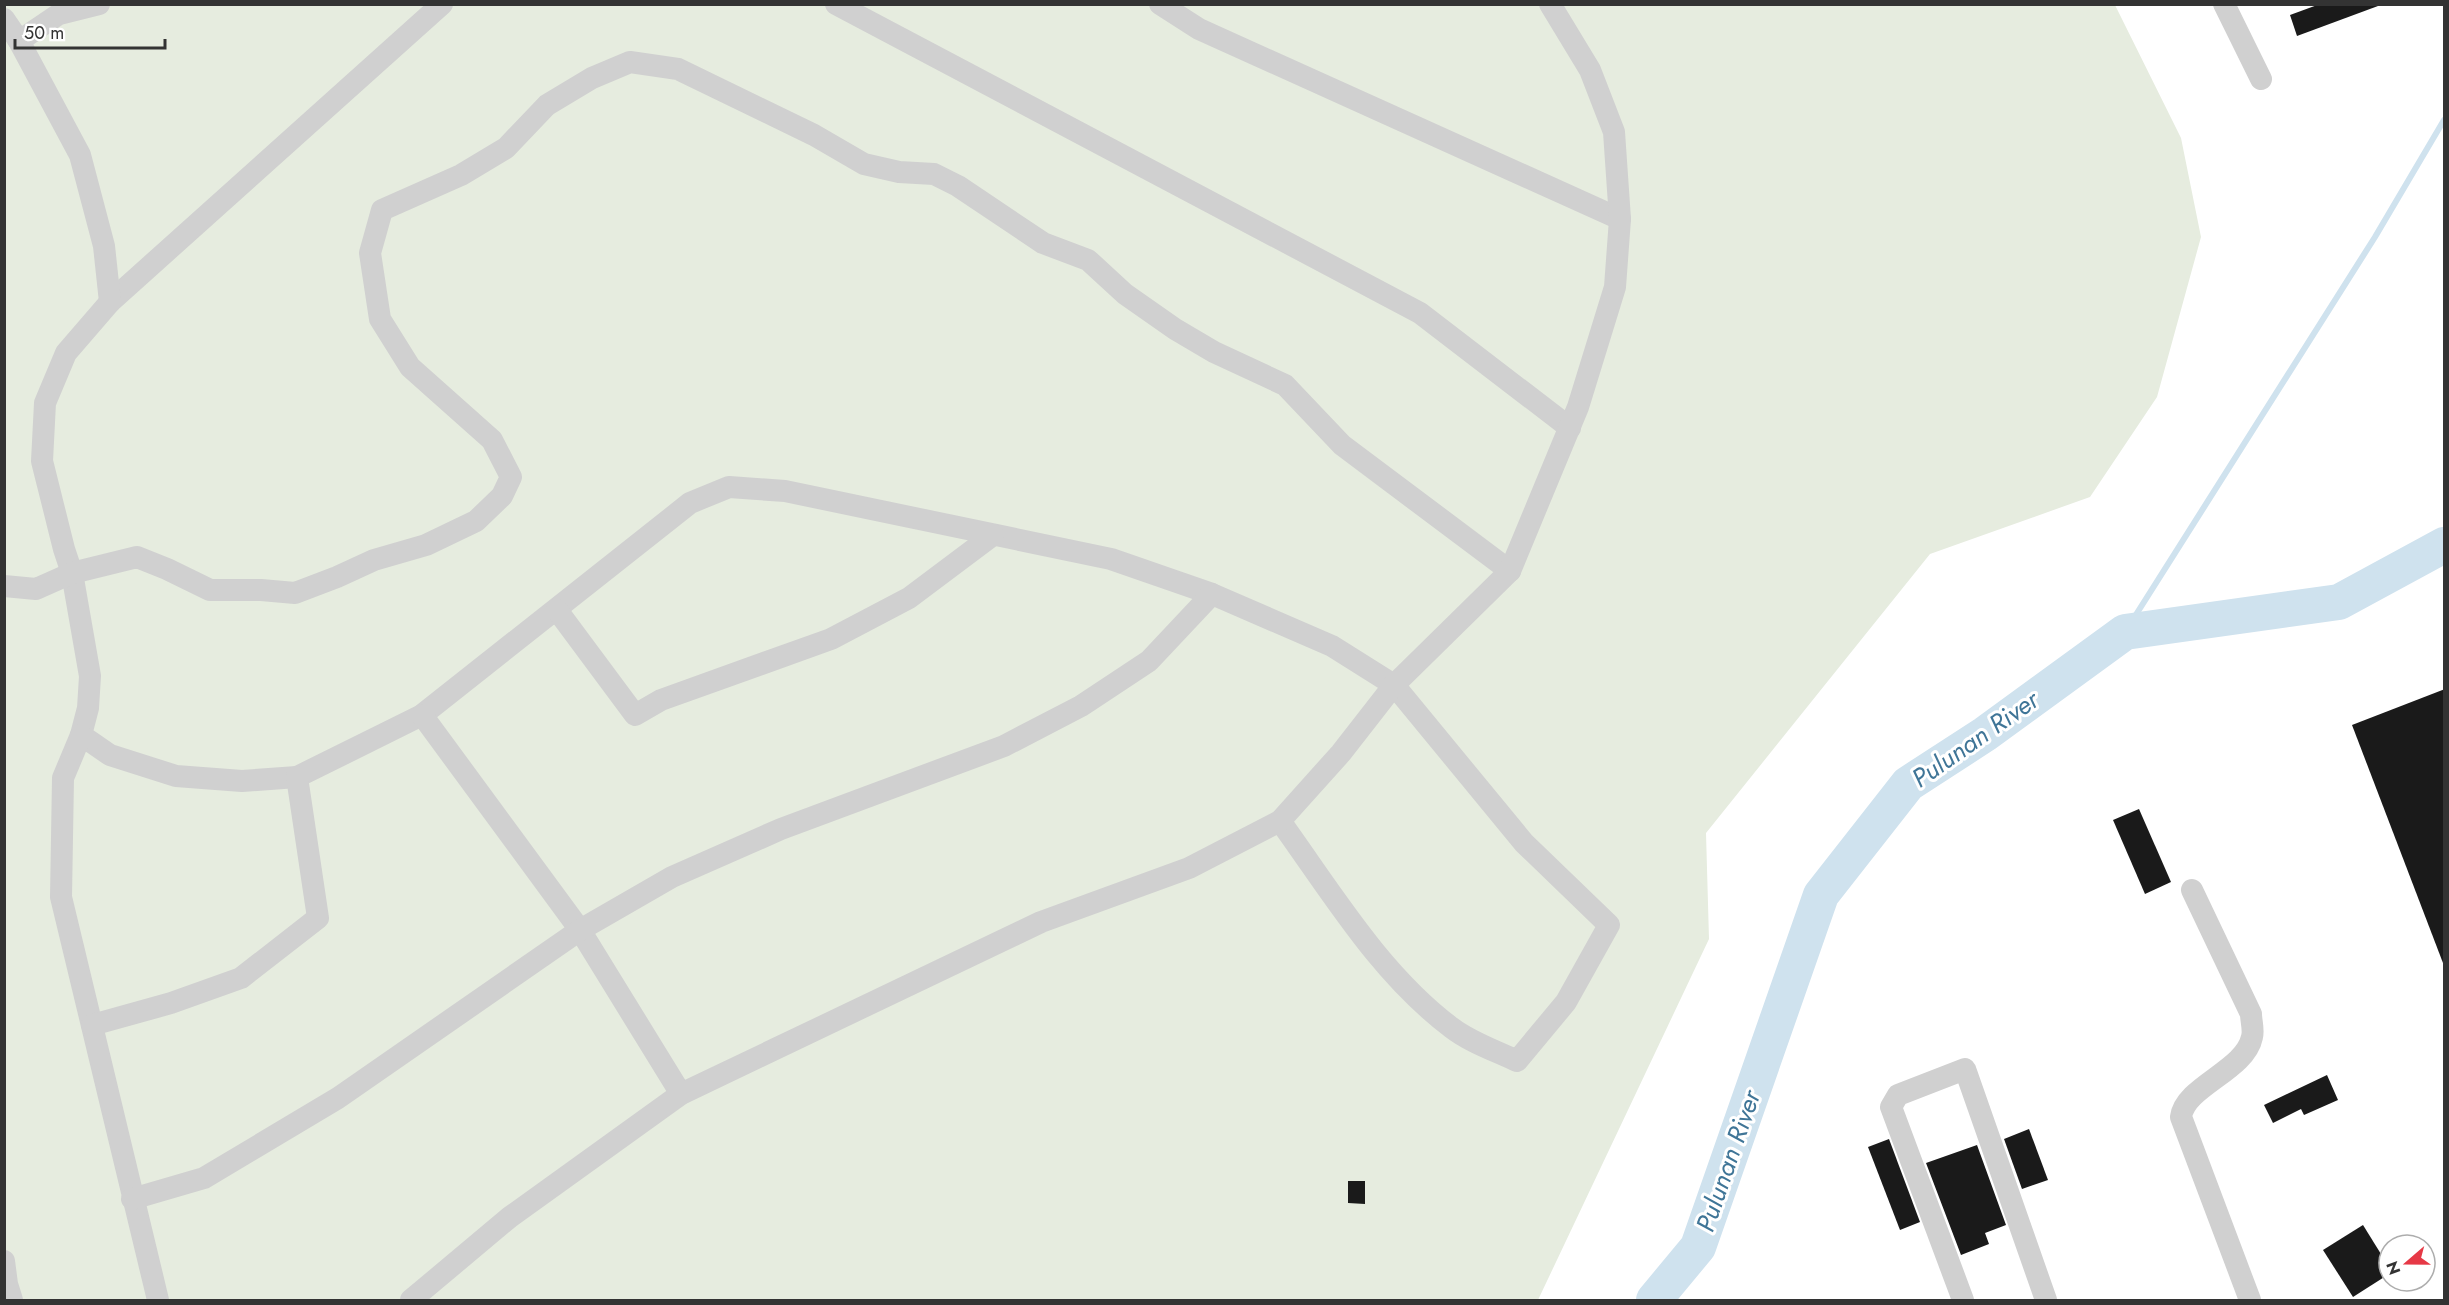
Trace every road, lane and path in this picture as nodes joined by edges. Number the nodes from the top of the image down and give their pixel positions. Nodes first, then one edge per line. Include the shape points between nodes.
1 (99, 4) edge
2 (442, 4) edge
3 (836, 4) edge
4 (1160, 4) edge
5 (1550, 4) edge
6 (2224, 4) edge
7 (4, 19) edge
8 (20, 41) junction
9 (2261, 79) dead end
10 (1620, 219) junction
11 (110, 302) junction
12 (1570, 428) junction
13 (993, 535) junction
14 (1510, 571) junction
15 (72, 573) junction
16 (4, 586) edge
17 (1212, 594) junction
18 (557, 610) junction
19 (1394, 685) junction
20 (422, 715) junction
21 (81, 735) junction
22 (297, 777) junction
23 (1280, 821) junction
24 (2192, 890) dead end
25 (580, 930) junction
26 (92, 1025) junction
27 (681, 1094) junction
28 (132, 1199) junction
29 (4, 1261) edge
30 (12, 1300) edge
31 (158, 1300) edge
32 (411, 1300) edge
33 (1964, 1300) edge
34 (2046, 1300) edge
35 (2250, 1300) edge

1 - 8 street via 59,14
2 - 11 street
3 - 12 street via 1420,313
4 - 10 street via 1199,29
5 - 10 street via 1590,70 1614,132
6 - 9 street
7 - 8 street
8 - 11 street via 80,155 104,246
10 - 12 street via 1615,288
11 - 15 street via 66,353 45,403 42,461
12 - 14 street
13 - 17 street via 1111,559
13 - 18 street via 785,491 729,487 690,503
13 - 18 street via 909,598 831,639 661,700 635,714
14 - 15 street via 1342,445 1285,385 1175,329 1125,294 1088,260 1043,243 934,174 864,164 814,135 678,69 630,62 592,78 547,105 506,148 461,175 382,210 370,253 380,319 410,367 492,440 511,477 502,496 476,521 426,545 374,560 295,593 210,590 136,557
14 - 19 street
15 - 16 street via 36,589
15 - 21 street via 90,676
17 - 19 street via 1332,645
17 - 25 street via 1149,661 1081,706 1004,746 781,829 672,877
18 - 20 street
19 - 23 street via 1341,753
19 - 23 street via 1524,843 1609,925 1566,1002 1517,1061 1454,1030 1408,991 1346,914
20 - 22 street
20 - 25 street
21 - 22 street via 110,755 176,776 242,781
21 - 26 street via 63,778 61,897
22 - 26 street via 318,918 241,978
23 - 27 street via 1189,868 1041,922
24 - 35 street via 2251,1014 2253,1036 2243,1056 2186,1104 2181,1117
25 - 27 street
25 - 28 street via 338,1098 204,1178
26 - 28 street
27 - 32 street via 510,1217
28 - 31 street
29 - 30 street
33 - 34 street via 1891,1107 1898,1095 1965,1069

